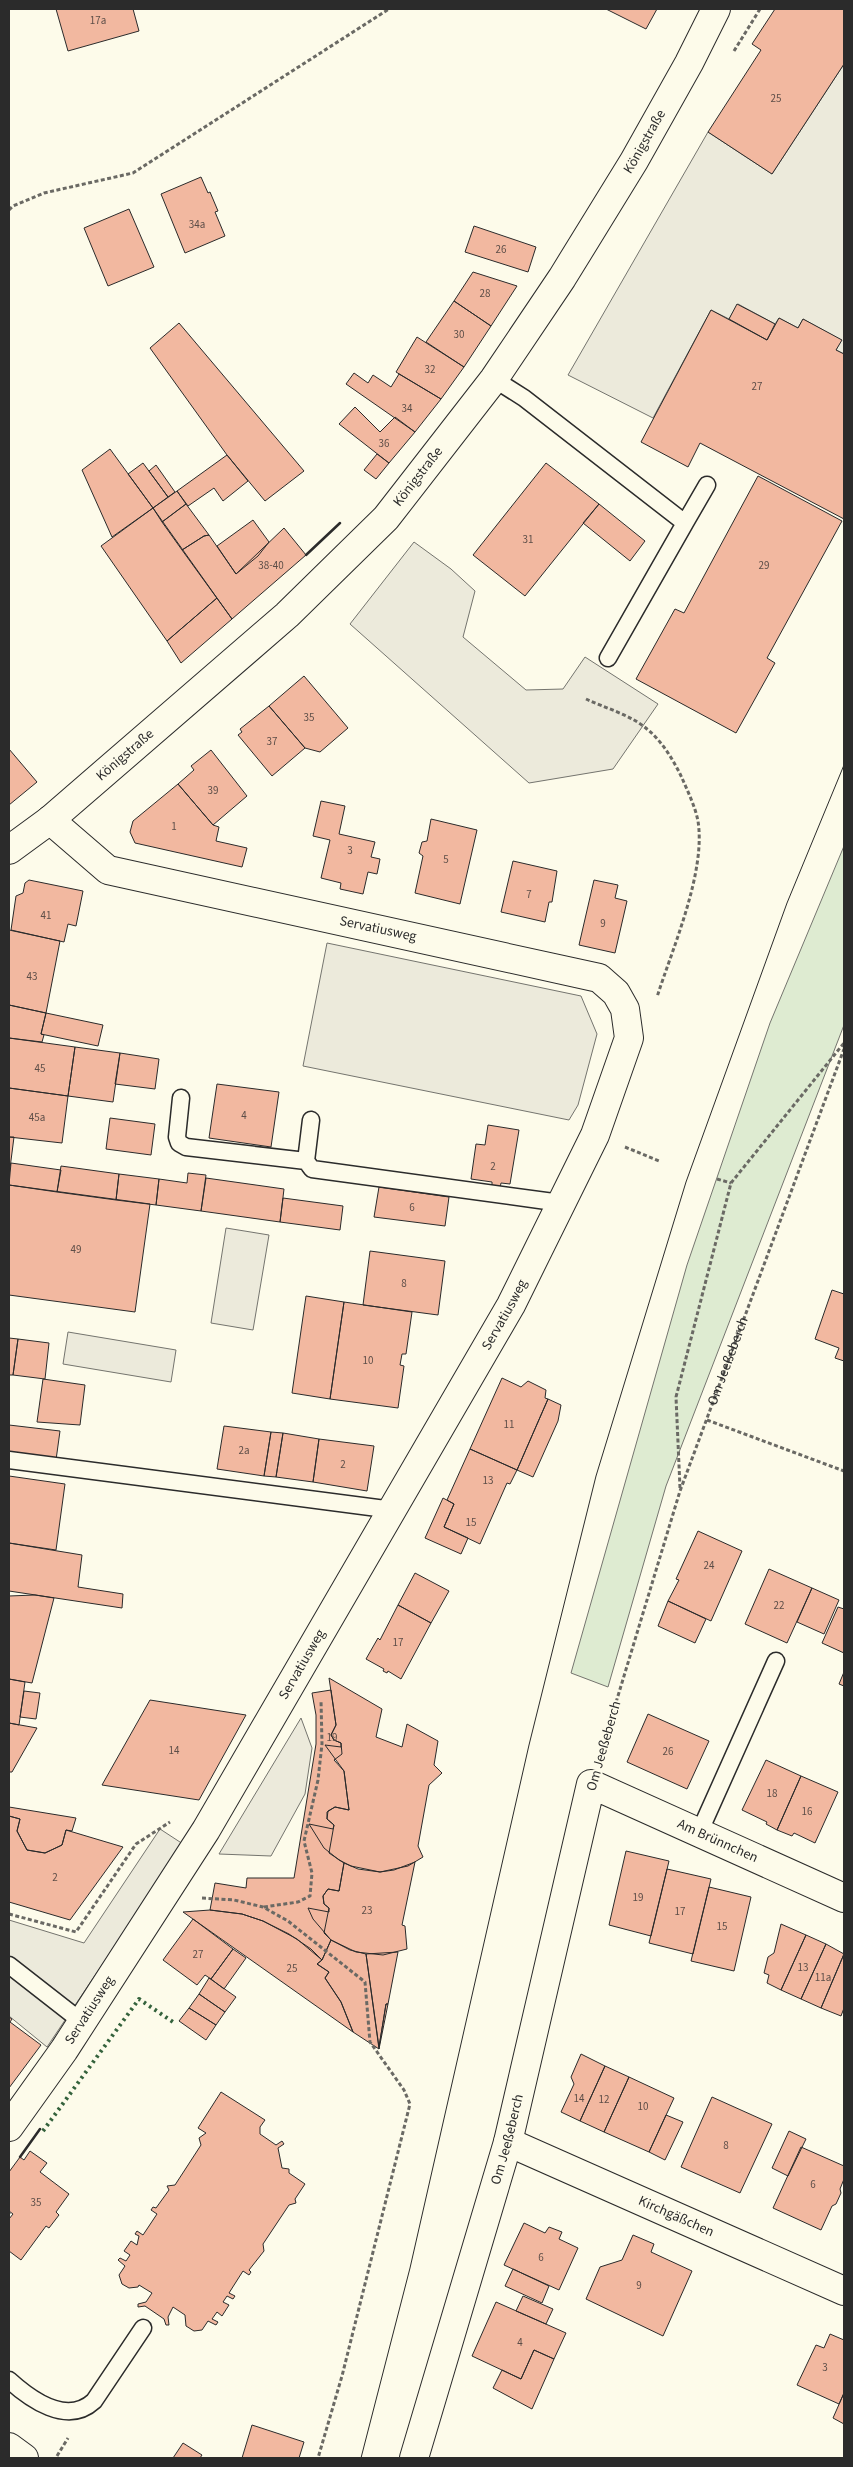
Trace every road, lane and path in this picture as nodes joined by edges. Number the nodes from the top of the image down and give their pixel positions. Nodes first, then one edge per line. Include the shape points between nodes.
1 (389, 9) edge
2 (716, 9) edge
3 (9, 210) edge
4 (494, 379) junction
5 (707, 485) dead end
6 (685, 523) junction
7 (608, 658) dead end
8 (586, 699) dead end
9 (50, 820) junction
10 (9, 850) edge
11 (656, 999) dead end
12 (844, 1043) edge
13 (844, 1049) edge
14 (182, 1098) dead end
15 (311, 1120) dead end
16 (306, 1161) junction
17 (717, 1179) dead end
18 (731, 1183) junction
19 (561, 1203) junction
20 (707, 1420) junction
21 (9, 1460) edge
22 (844, 1471) edge
23 (680, 1491) junction
24 (393, 1510) junction
25 (776, 1661) dead end
26 (320, 1692) dead end
27 (592, 1784) junction
28 (175, 1818) dead end
29 (699, 1833) junction
30 (844, 1898) edge
31 (212, 1899) dead end
32 (263, 1907) junction
33 (9, 1914) edge
34 (9, 1965) edge
35 (82, 2022) junction
36 (9, 2127) edge
37 (508, 2142) junction
38 (844, 2291) edge
39 (143, 2328) dead end
40 (9, 2380) edge
41 (9, 2447) edge
42 (24, 2458) edge
43 (318, 2458) edge
44 (414, 2458) edge

1 - 3 path via 133,173 44,193
2 - 4 street, Königstraße via 634,161 562,278
4 - 6 lane via 524,398
4 - 9 street, Königstraße via 386,518 287,615
5 - 6 lane
6 - 7 lane
8 - 11 path via 647,729 675,764 698,821 698,859
9 - 10 street, Königstraße
9 - 19 street, Servatiusweg via 108,870 599,978 616,993 624,1009 629,1038 603,1116
12 - 18 path
13 - 20 path, Om Jeeßeberch
14 - 16 lane via 177,1137 186,1147
15 - 16 lane
16 - 19 lane via 312,1169
17 - 18 path
18 - 23 path via 676,1397
19 - 24 street, Servatiusweg via 511,1304
20 - 22 path
20 - 23 path, Om Jeeßeberch
21 - 24 lane
23 - 27 path, Om Jeeßeberch
24 - 35 street, Servatiusweg via 206,1830
25 - 29 lane
26 - 32 path via 322,1744 318,1780 304,1841 312,1872 310,1896 298,1902
27 - 29 street, Am Brünnchen
27 - 37 street, Om Jeeßeberch
28 - 33 path via 136,1844 76,1932
29 - 30 street, Am Brünnchen
31 - 32 path
32 - 43 path via 288,1921 365,1982 370,2042 404,2090 410,2104 342,2376
34 - 35 lane
35 - 36 street, Servatiusweg
37 - 38 street, Kirchgäßchen
37 - 44 street, Om Jeeßeberch
39 - 40 lane via 94,2401 77,2411 49,2408 26,2396
41 - 42 street

